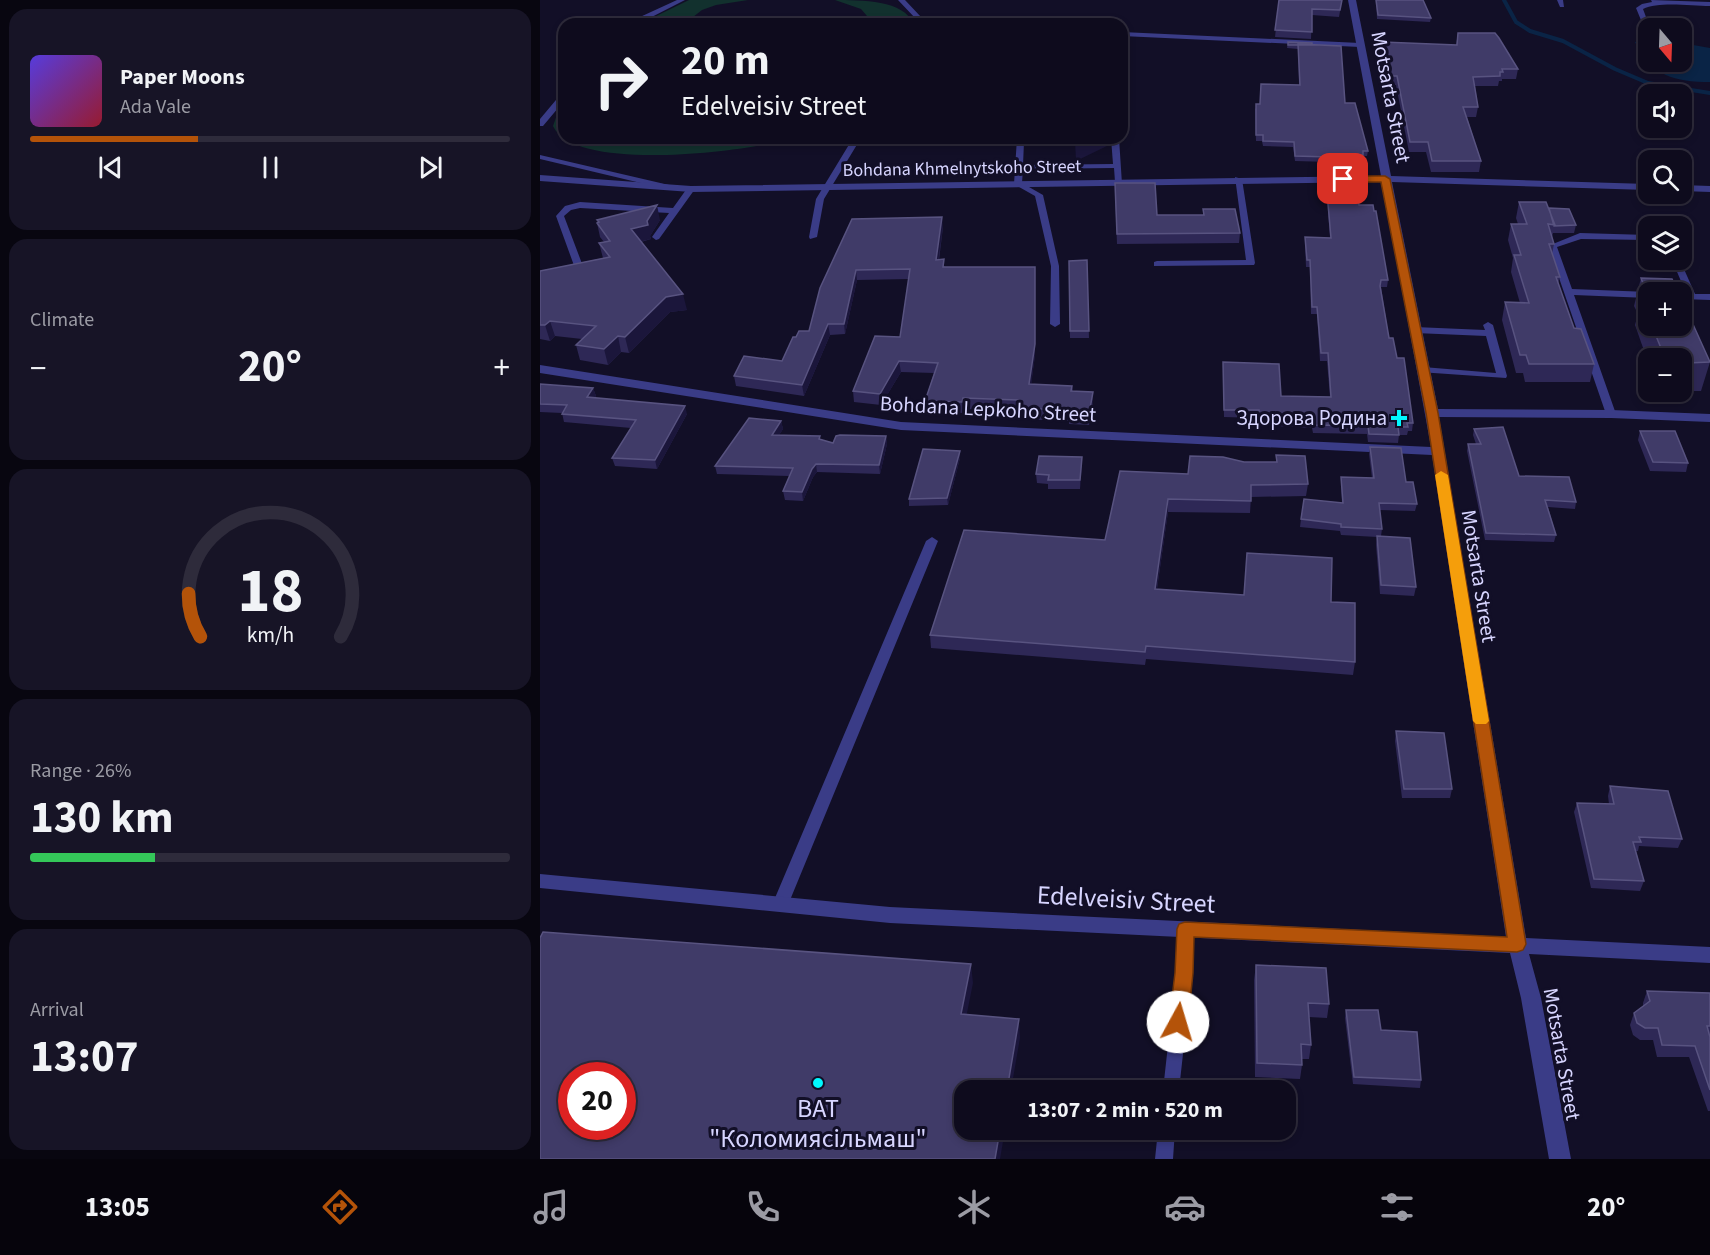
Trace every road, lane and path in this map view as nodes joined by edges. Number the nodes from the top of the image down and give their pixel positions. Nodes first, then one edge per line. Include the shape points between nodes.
1 (682, 0) edge
2 (901, 0) edge
3 (1352, 0) edge
4 (1655, 2) edge
5 (1710, 4) edge
6 (642, 18) edge
7 (919, 18) edge
8 (1643, 18) edge
9 (1128, 34) edge
10 (1360, 45) junction
11 (558, 103) edge
12 (540, 124) edge
13 (853, 144) edge
14 (1020, 144) edge
15 (1116, 144) edge
16 (540, 157) edge
17 (1118, 166) junction
18 (1018, 167) junction
19 (540, 178) edge
20 (1238, 179) junction
21 (1385, 179) junction
22 (1119, 182) junction
23 (1018, 184) junction
24 (827, 186) junction
25 (1638, 187) edge
26 (673, 188) junction
27 (1692, 188) edge
28 (691, 189) junction
29 (1710, 189) edge
30 (673, 212) junction
31 (656, 237) dead end
32 (813, 237) dead end
33 (1638, 237) edge
34 (1157, 264) dead end
35 (579, 269) edge
36 (1567, 292) junction
37 (1638, 295) edge
38 (1692, 297) edge
39 (1710, 297) edge
40 (1054, 324) dead end
41 (1415, 330) junction
42 (540, 369) edge
43 (1423, 370) junction
44 (1432, 413) junction
45 (1611, 414) junction
46 (1710, 418) edge
47 (1437, 451) junction
48 (932, 541) dead end
49 (540, 881) edge
50 (780, 905) junction
51 (1185, 929) junction
52 (1517, 944) junction
53 (1710, 955) edge
54 (1172, 1080) edge
55 (1166, 1140) edge
56 (1164, 1159) edge
57 (1560, 1159) edge

1 - 6 lane
2 - 7 lane
3 - 10 street, Motsarta Street
4 - 5 lane
4 - 8 lane via 1639,9
9 - 10 lane
10 - 21 street, Motsarta Street
11 - 12 lane
13 - 24 lane
14 - 18 lane
15 - 17 lane
16 - 26 lane
17 - 18 lane
17 - 22 lane
18 - 23 lane
19 - 26 street, Bohdana Khmelnytskoho Street
20 - 21 street, Bohdana Khmelnytskoho Street
20 - 22 street, Bohdana Khmelnytskoho Street
20 - 34 lane via 1251,263
21 - 25 street, Bohdana Khmelnytskoho Street
21 - 41 street, Motsarta Street
22 - 23 street, Bohdana Khmelnytskoho Street
23 - 24 street, Bohdana Khmelnytskoho Street
23 - 40 lane via 1039,195 1055,266
24 - 28 street, Bohdana Khmelnytskoho Street
24 - 32 lane via 820,199
26 - 28 street, Bohdana Khmelnytskoho Street
27 - 29 street
28 - 30 lane
30 - 31 lane
30 - 35 lane via 580,205 568,208 560,216
33 - 36 lane via 1580,236 1552,246
36 - 37 lane
36 - 45 lane
38 - 39 lane
41 - 43 street, Motsarta Street
41 - 43 lane via 1489,329 1502,376
42 - 47 street, Bohdana Lepkoho Street via 901,426
43 - 44 street, Motsarta Street
44 - 45 street
44 - 47 street, Motsarta Street
45 - 46 street
47 - 52 street, Motsarta Street
48 - 50 lane
49 - 50 street, Edelveisiv Street
50 - 51 street, Edelveisiv Street via 890,915
51 - 52 street, Edelveisiv Street
51 - 54 lane
52 - 53 street, Edelveisiv Street
52 - 57 street, Motsarta Street via 1531,998
55 - 56 lane

